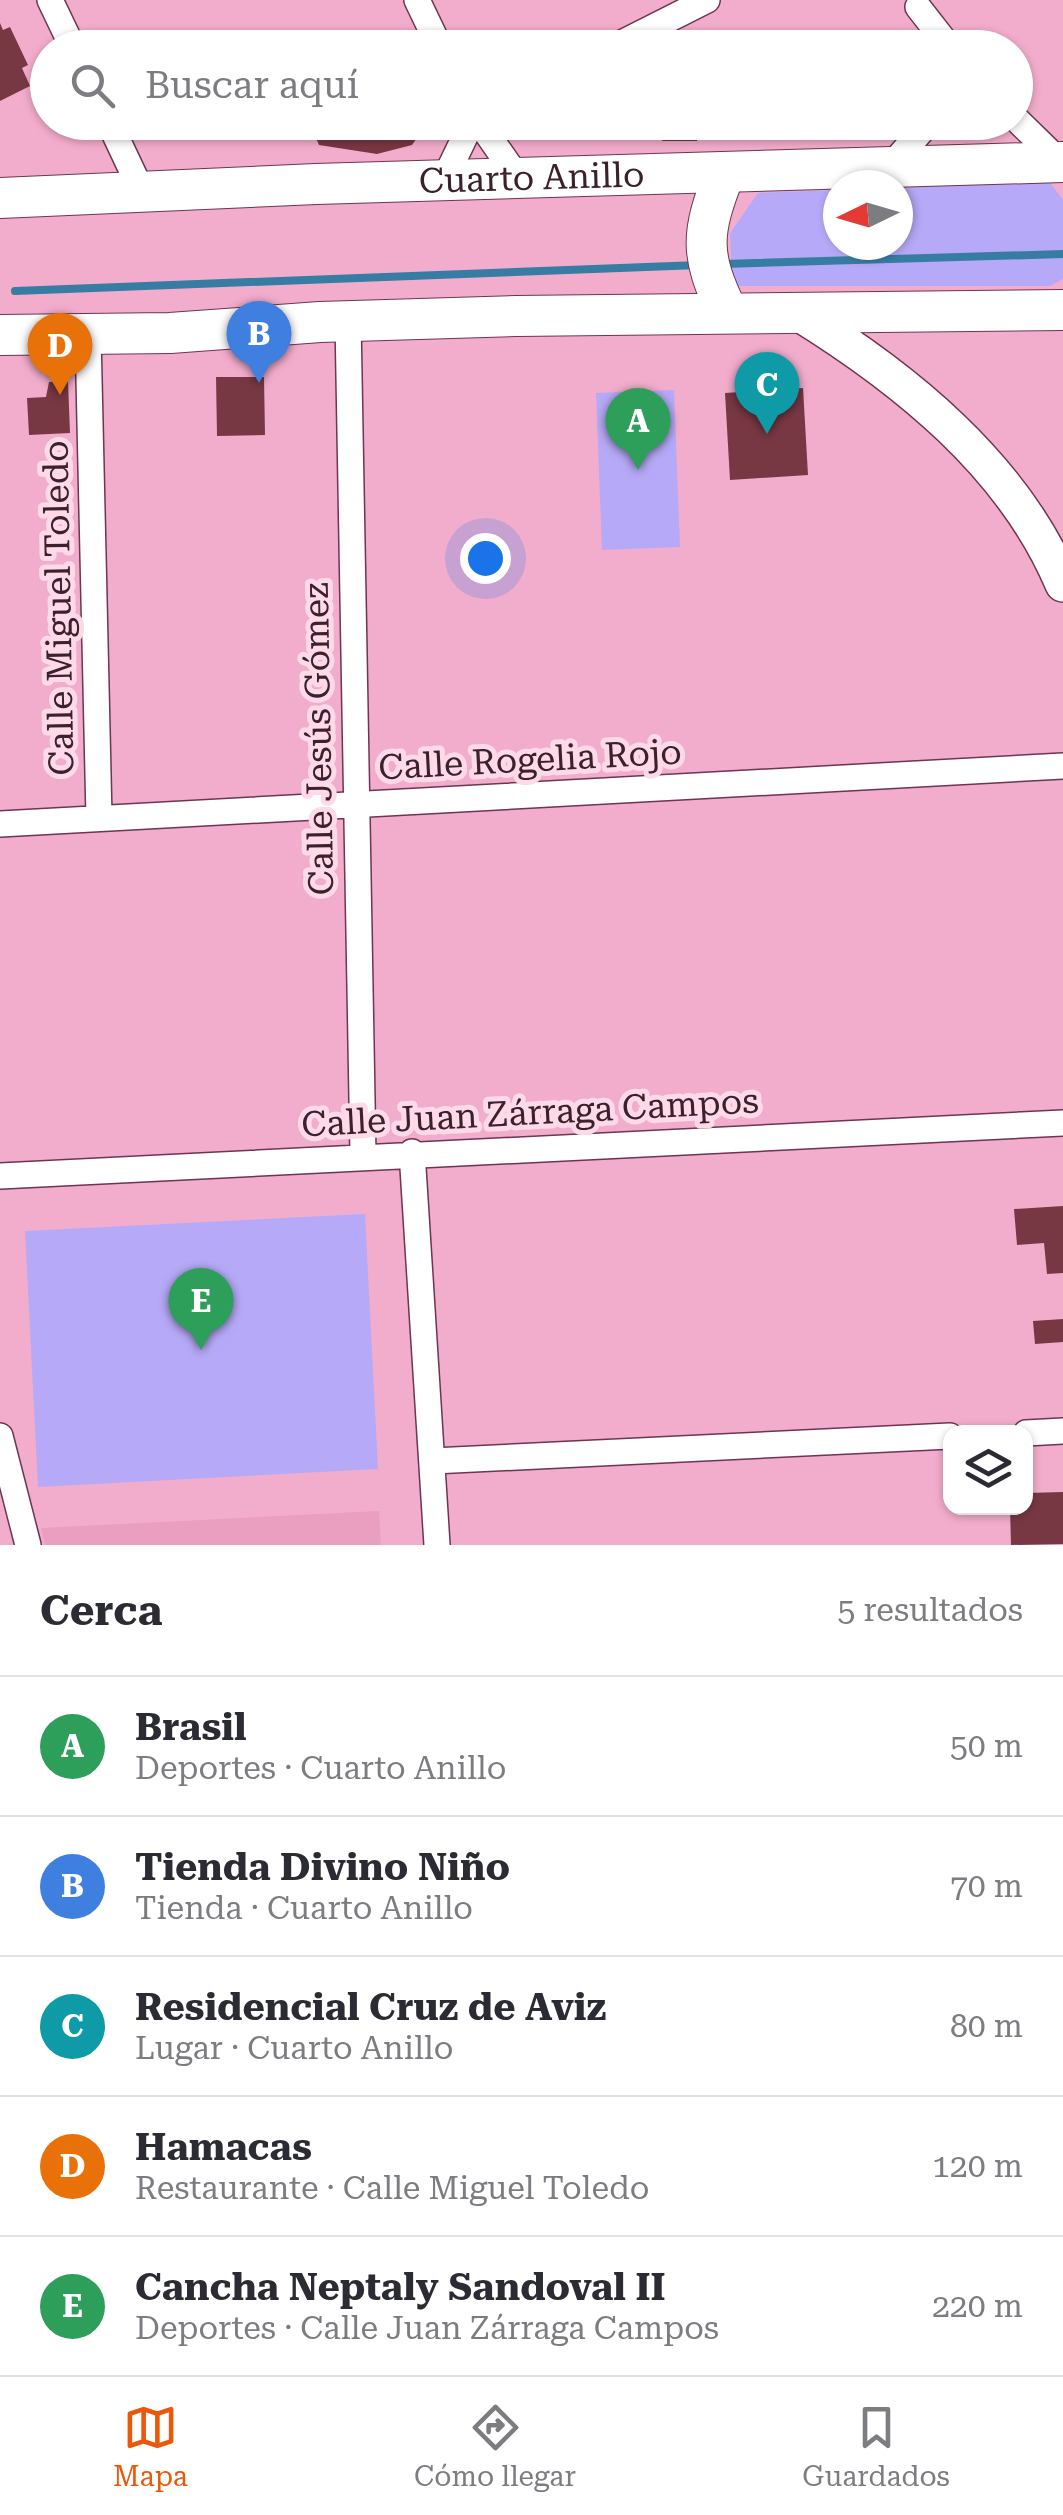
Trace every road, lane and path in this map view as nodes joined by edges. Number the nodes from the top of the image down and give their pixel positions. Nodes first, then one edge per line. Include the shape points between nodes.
1 (50, 0) edge
2 (417, 0) edge
3 (707, 0) edge
4 (917, 3) edge
5 (64, 30) edge
6 (431, 30) edge
7 (648, 30) edge
8 (927, 30) edge
9 (937, 30) edge
10 (1033, 136) edge
11 (118, 140) edge
12 (465, 140) edge
13 (489, 140) edge
14 (913, 140) edge
15 (1062, 164) edge
16 (890, 167) junction
17 (725, 172) junction
18 (518, 178) junction
19 (444, 180) junction
20 (144, 194) junction
21 (0, 198) edge
22 (1063, 310) edge
23 (797, 312) junction
24 (728, 313) junction
25 (348, 320) junction
26 (0, 334) edge
27 (88, 335) junction
28 (1063, 584) edge
29 (1063, 766) edge
30 (354, 805) junction
31 (98, 818) junction
32 (0, 824) edge
33 (1063, 1123) edge
34 (412, 1152) junction
35 (363, 1156) junction
36 (0, 1176) edge
37 (1063, 1431) edge
38 (1033, 1433) edge
39 (0, 1436) edge
40 (943, 1436) edge
41 (432, 1462) junction
42 (4, 1478) edge
43 (28, 1545) edge
44 (437, 1545) edge

1 - 5 street
2 - 6 street
3 - 7 street
4 - 8 street
4 - 9 street
10 - 15 street
11 - 20 street
12 - 19 street
13 - 18 street
14 - 16 street
15 - 16 highway, Cuarto Anillo
16 - 17 highway, Cuarto Anillo
17 - 18 highway, Cuarto Anillo
17 - 24 highway via 706,219 708,272
18 - 19 highway, Cuarto Anillo
19 - 20 highway, Cuarto Anillo
20 - 21 highway, Cuarto Anillo
22 - 23 highway
23 - 24 highway
23 - 28 main road via 897,380 977,454 1033,528
24 - 25 highway
25 - 27 highway
25 - 30 street, Calle Jesús Gómez
26 - 27 highway
27 - 31 street, Calle Miguel Toledo
29 - 30 street, Calle Rogelia Rojo
30 - 31 street, Calle Rogelia Rojo
30 - 35 street, Calle Jesús Gómez
31 - 32 street, Calle Rogelia Rojo
33 - 34 street, Calle Juan Zárraga Campos
34 - 35 street, Calle Juan Zárraga Campos
34 - 41 street
35 - 36 street, Calle Juan Zárraga Campos
37 - 38 street
39 - 42 street
40 - 41 street
41 - 44 street
42 - 43 street

